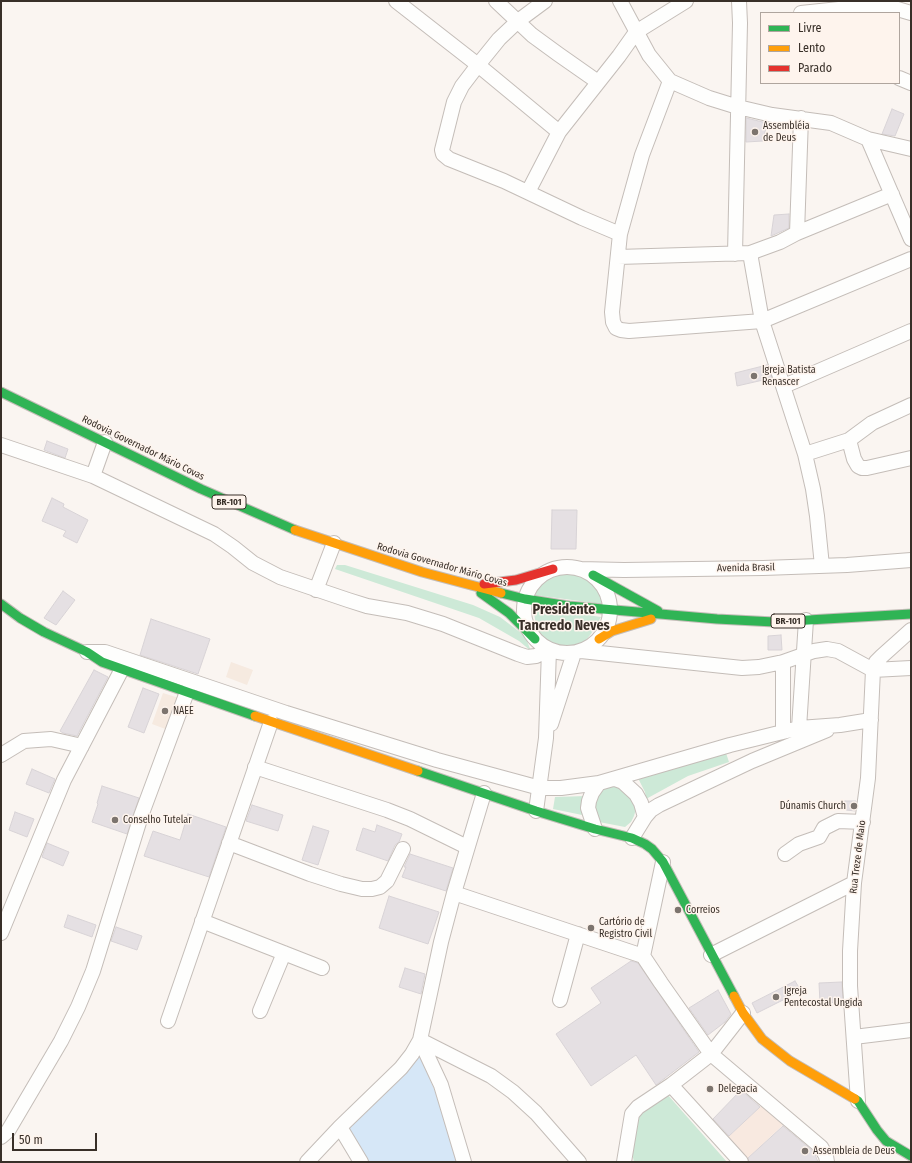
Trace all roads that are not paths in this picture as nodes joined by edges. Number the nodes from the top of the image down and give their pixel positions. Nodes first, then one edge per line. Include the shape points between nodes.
1 (396, 1) edge
2 (496, 1) edge
3 (545, 1) edge
4 (620, 1) edge
5 (686, 1) edge
6 (739, 1) edge
7 (810, 12) edge
8 (911, 13) edge
9 (518, 21) junction
10 (636, 32) junction
11 (478, 65) junction
12 (900, 78) edge
13 (670, 81) junction
14 (598, 82) junction
15 (911, 83) edge
16 (738, 107) junction
17 (801, 118) junction
18 (559, 132) junction
19 (868, 139) junction
20 (911, 149) edge
21 (528, 192) junction
22 (892, 194) junction
23 (797, 233) junction
24 (620, 234) junction
25 (911, 239) edge
26 (750, 253) junction
27 (735, 254) junction
28 (618, 257) junction
29 (911, 259) edge
30 (762, 321) junction
31 (911, 331) edge
32 (784, 386) junction
33 (1, 392) edge
34 (911, 405) edge
35 (849, 440) junction
36 (105, 442) junction
37 (1, 445) edge
38 (805, 454) junction
39 (911, 458) edge
40 (93, 476) junction
41 (334, 543) junction
42 (911, 560) edge
43 (822, 566) junction
44 (553, 569) junction
45 (587, 572) junction
46 (468, 585) junction
47 (316, 590) junction
48 (525, 599) junction
49 (1, 604) edge
50 (610, 610) junction
51 (910, 613) edge
52 (666, 615) junction
53 (806, 620) junction
54 (911, 630) edge
55 (599, 639) junction
56 (543, 645) junction
57 (87, 652) junction
58 (577, 652) junction
59 (805, 655) junction
60 (783, 662) junction
61 (911, 668) edge
62 (122, 669) junction
63 (873, 670) junction
64 (187, 692) junction
65 (225, 699) junction
66 (871, 720) junction
67 (271, 722) junction
68 (840, 725) junction
69 (799, 728) junction
70 (783, 732) junction
71 (546, 738) junction
72 (82, 746) junction
73 (1, 754) edge
74 (436, 760) junction
75 (255, 767) junction
76 (431, 774) junction
77 (615, 779) junction
78 (599, 783) junction
79 (540, 788) junction
80 (484, 793) junction
81 (536, 811) junction
82 (645, 817) junction
83 (863, 822) junction
84 (595, 829) junction
85 (632, 838) junction
86 (229, 843) junction
87 (468, 847) junction
88 (403, 849) dead end
89 (784, 854) dead end
90 (663, 862) junction
91 (854, 883) junction
92 (454, 893) junction
93 (202, 920) junction
94 (1, 932) edge
95 (578, 934) junction
96 (284, 953) junction
97 (711, 955) junction
98 (643, 956) junction
99 (322, 968) dead end
100 (560, 1000) dead end
101 (260, 1011) dead end
102 (743, 1013) junction
103 (168, 1020) dead end
104 (911, 1030) edge
105 (854, 1037) junction
106 (420, 1040) junction
107 (711, 1054) junction
108 (671, 1085) junction
109 (858, 1100) junction
110 (340, 1127) junction
111 (1, 1137) edge
112 (911, 1156) edge
113 (307, 1162) edge
114 (361, 1162) edge
115 (464, 1162) edge
116 (579, 1162) edge
117 (624, 1162) edge
118 (741, 1162) edge
119 (827, 1162) edge

1 - 11 street
2 - 9 street
3 - 9 street
4 - 10 street
5 - 10 street
6 - 16 street
7 - 8 street via 858,7 894,8
9 - 11 street
9 - 14 street via 545,45
10 - 13 street via 649,55
10 - 14 street
11 - 18 street
11 - 21 street via 454,102 443,144 443,154 449,159
12 - 15 street
13 - 16 street
13 - 24 street via 642,155
14 - 18 street
16 - 17 street via 772,115
16 - 27 street
17 - 19 street via 831,123
17 - 23 street
18 - 21 street
19 - 20 street
19 - 22 street
21 - 24 street
22 - 23 street
22 - 25 street
23 - 26 street
24 - 28 street
26 - 27 street
26 - 30 street
27 - 28 street
28 - 30 street via 612,312 616,328 629,331
29 - 30 street
30 - 32 street
31 - 32 street
32 - 38 street
33 - 36 main road, Rodovia Governador Mário Covas / BR-101
34 - 35 street via 872,423
35 - 38 street
35 - 39 street via 854,459 862,468
36 - 40 street
36 - 41 main road, Rodovia Governador Mário Covas / BR-101 via 243,508
37 - 40 street
38 - 43 street via 813,489
40 - 47 street via 214,534 265,570
41 - 46 main road, Rodovia Governador Mário Covas / BR-101
41 - 47 street
42 - 43 street, Avenida Brasil
43 - 45 street, Avenida Brasil
44 - 45 street, Avenida Brasil via 566,566
44 - 46 main road via 516,580
44 - 48 street via 540,576 531,586
45 - 50 street via 602,585 608,597
45 - 52 main road
46 - 48 main road, Rodovia Governador Mário Covas / BR-101
46 - 56 main road via 509,613
47 - 56 street via 443,624 527,657 542,652
48 - 50 main road, Rodovia Governador Mário Covas / BR-101
48 - 56 street via 527,627
49 - 57 main road via 44,632
50 - 52 main road, Rodovia Governador Mário Covas / BR-101
50 - 55 street via 606,627
51 - 53 main road, Rodovia Governador Mário Covas / BR-101
52 - 53 main road, Rodovia Governador Mário Covas / BR-101 via 774,622
52 - 55 main road via 612,631
53 - 59 street
54 - 63 street via 876,662
55 - 58 street
56 - 58 street via 561,653
56 - 71 street
57 - 62 main road via 102,662
57 - 65 street via 105,652
58 - 60 street via 726,667 759,667
58 - 71 street
59 - 60 street
59 - 63 street via 822,650 838,651
59 - 69 street
60 - 70 street
61 - 63 street
62 - 64 main road
62 - 72 street
63 - 66 street, Rua Treze de Maio
64 - 65 main road
64 - 111 street via 141,816 93,971 78,1007 8,1131
65 - 67 main road
65 - 74 street
66 - 68 street
66 - 83 street, Rua Treze de Maio
67 - 75 street
67 - 76 main road
68 - 69 street
68 - 82 street via 711,779 659,805
69 - 70 street
70 - 77 street
71 - 79 street
72 - 73 street via 51,739 24,741
72 - 94 street via 50,812
74 - 76 street
74 - 79 street
75 - 86 street
75 - 87 street via 392,812
76 - 80 main road
77 - 78 street
77 - 82 street via 624,782 636,794
78 - 79 street
78 - 84 street via 592,793 588,808
79 - 81 street
80 - 81 main road
80 - 87 street
81 - 84 main road
82 - 85 street
83 - 89 street via 838,821 824,828 819,838 799,844
83 - 91 street, Rua Treze de Maio
84 - 85 main road
85 - 90 main road via 652,849
86 - 88 street via 310,874 362,889 380,887 387,881
86 - 93 street
87 - 92 street
90 - 97 main road
90 - 98 street
91 - 97 street
91 - 105 street, Rua Treze de Maio via 850,986
92 - 95 street
92 - 106 street
93 - 96 street
93 - 103 street
95 - 98 street
95 - 100 street
96 - 99 street
96 - 101 street
97 - 102 main road
98 - 107 street
102 - 107 street
102 - 109 main road via 762,1039 790,1061
104 - 105 street
105 - 109 street, Rua Treze de Maio
106 - 110 street via 401,1068
106 - 115 street via 440,1085
106 - 116 street via 491,1076 513,1092 536,1113
107 - 108 street
107 - 119 street via 821,1147
108 - 117 street via 638,1107 632,1114
108 - 118 street
109 - 112 main road via 886,1141
110 - 113 street
110 - 114 street

